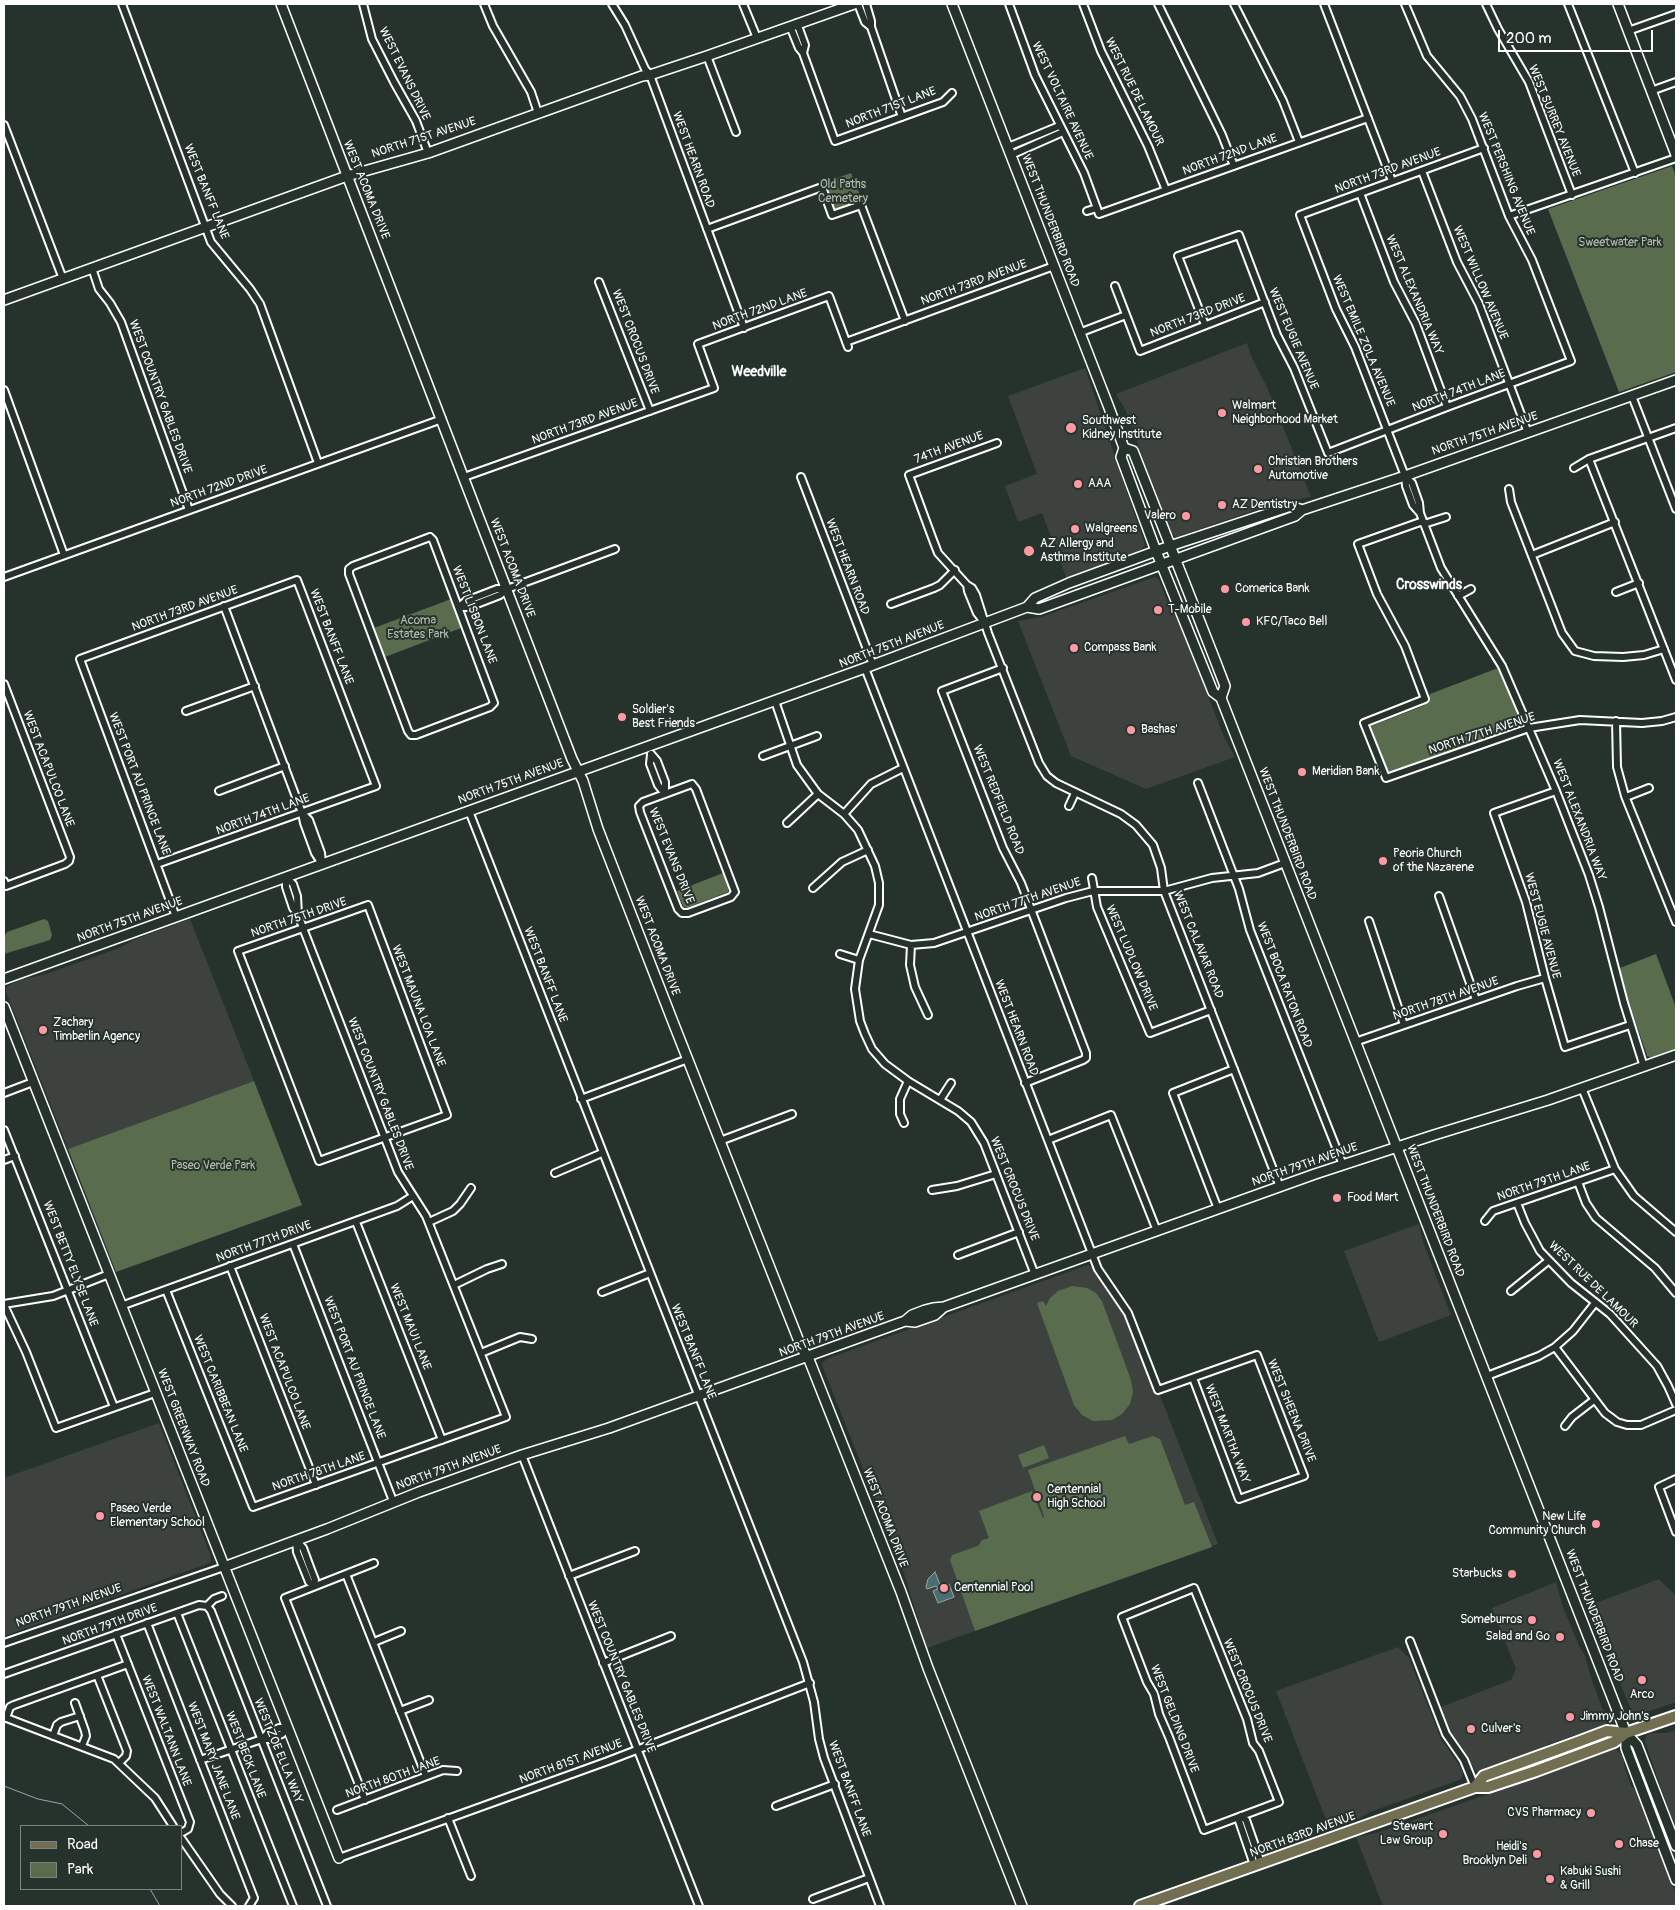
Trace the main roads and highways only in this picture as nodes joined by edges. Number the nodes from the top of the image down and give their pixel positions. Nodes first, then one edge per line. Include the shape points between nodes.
1 (1676, 1716) edge
2 (1140, 1906) edge

1 - 2 main road, NORTH 83RD AVENUE via 1626,1733 1608,1731 1599,1734 1484,1776 1475,1787

